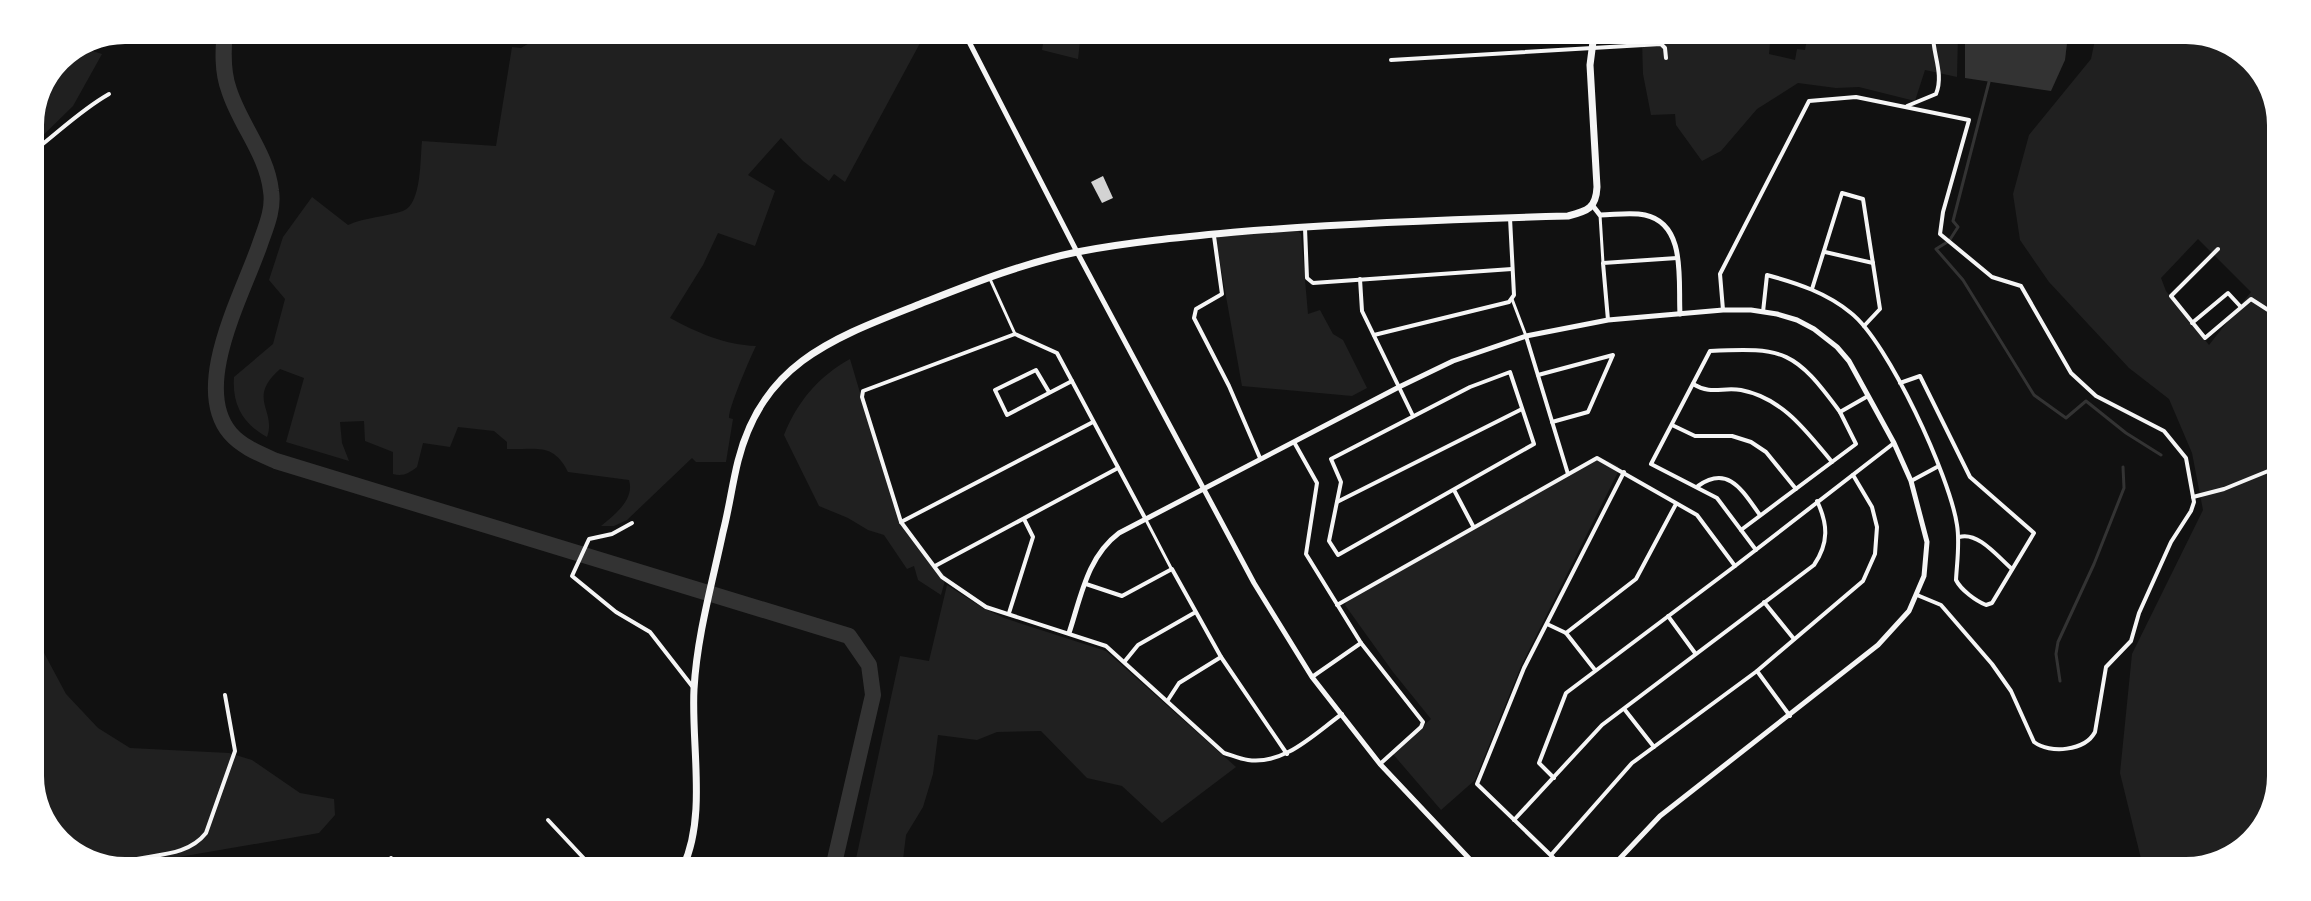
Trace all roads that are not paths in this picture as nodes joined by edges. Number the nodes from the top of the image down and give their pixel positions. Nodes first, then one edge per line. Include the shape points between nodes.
1 (970, 44) edge
2 (1592, 44) edge
3 (1933, 44) edge
4 (1592, 47) junction
5 (1666, 58) dead end
6 (1391, 60) dead end
7 (109, 94) dead end
8 (1905, 106) junction
9 (44, 144) edge
10 (1593, 206) junction
11 (1600, 215) junction
12 (1510, 218) junction
13 (1305, 226) junction
14 (1214, 234) junction
15 (2218, 249) dead end
16 (1077, 252) junction
17 (1825, 252) junction
18 (1677, 258) junction
19 (1603, 263) junction
20 (1873, 263) junction
21 (1512, 269) junction
22 (989, 277) junction
23 (1360, 279) junction
24 (1812, 289) junction
25 (1512, 299) junction
26 (2241, 307) junction
27 (2267, 309) edge
28 (1723, 310) junction
29 (1763, 312) junction
30 (1680, 314) junction
31 (1608, 320) junction
32 (2192, 323) junction
33 (1864, 326) junction
34 (1015, 334) junction
35 (1374, 335) junction
36 (1526, 336) junction
37 (1538, 375) junction
38 (1072, 381) junction
39 (1900, 383) junction
40 (1693, 384) junction
41 (1399, 387) junction
42 (1049, 392) junction
43 (1868, 396) junction
44 (1522, 409) junction
45 (1840, 412) junction
46 (1413, 416) junction
47 (1093, 422) junction
48 (1552, 422) junction
49 (1672, 425) junction
50 (1294, 442) junction
51 (1894, 443) junction
52 (1260, 458) junction
53 (1832, 462) junction
54 (1938, 466) junction
55 (1118, 468) junction
56 (2267, 471) edge
57 (1624, 472) junction
58 (1568, 474) junction
59 (1853, 475) junction
60 (1911, 481) junction
61 (1698, 486) junction
62 (1204, 489) junction
63 (1796, 489) junction
64 (1454, 490) junction
65 (2193, 497) junction
66 (1817, 501) junction
67 (1337, 502) junction
68 (1676, 503) junction
69 (1760, 515) junction
70 (1145, 518) junction
71 (1024, 519) junction
72 (901, 522) junction
73 (632, 523) dead end
74 (1473, 527) junction
75 (1741, 530) junction
76 (1959, 537) junction
77 (1756, 550) junction
78 (935, 566) junction
79 (1735, 566) junction
80 (1172, 569) junction
81 (2012, 569) junction
82 (1086, 584) junction
83 (1917, 595) junction
84 (1764, 602) junction
85 (1337, 605) junction
86 (1009, 613) junction
87 (1195, 613) junction
88 (1668, 616) junction
89 (1547, 624) junction
90 (1069, 633) junction
91 (1566, 633) junction
92 (1794, 639) junction
93 (1361, 643) junction
94 (1695, 653) junction
95 (1221, 657) junction
96 (1125, 661) junction
97 (1595, 670) junction
98 (1757, 671) junction
99 (1312, 677) junction
100 (694, 687) junction
101 (225, 695) dead end
102 (1168, 700) junction
103 (1625, 710) junction
104 (1342, 714) junction
105 (1790, 716) junction
106 (1654, 747) junction
107 (1287, 754) junction
108 (1380, 764) junction
109 (1554, 778) junction
110 (548, 820) dead end
111 (1514, 820) junction
112 (1551, 855) joint
113 (143, 857) edge
114 (583, 857) edge
115 (687, 857) edge
116 (1468, 857) edge
117 (1621, 857) edge

1 - 16 street
2 - 4 main road
3 - 8 street via 1941,83 1936,94
4 - 5 street via 1661,44
4 - 6 street
4 - 10 main road via 1597,187
7 - 9 street via 84,108
8 - 28 street via 1856,97 1809,101 1720,274
8 - 65 street via 1969,120 1940,234 1992,277 2021,286 2071,373 2096,396 2164,431 2186,458
10 - 11 street
10 - 12 main road via 1568,216
11 - 18 street via 1656,219 1670,231
11 - 19 street
12 - 13 main road
12 - 21 street
13 - 14 main road
13 - 23 street via 1309,282
14 - 16 main road
14 - 52 street via 1222,294 1196,309 1194,318
15 - 32 street via 2171,296
16 - 22 main road
16 - 62 street
17 - 20 street
17 - 20 street via 1842,193 1863,199
17 - 24 street
18 - 19 street
18 - 30 street
19 - 31 street
20 - 33 street via 1880,309
21 - 23 street
21 - 25 street
22 - 34 street
22 - 100 main road via 854,330 809,354 775,384 756,411 743,445
23 - 35 street via 1362,311
24 - 29 street via 1767,275
24 - 33 street
25 - 35 street
25 - 36 street
26 - 27 street via 2251,299
26 - 32 street via 2228,293
26 - 32 street via 2205,338
28 - 29 street
28 - 30 street
29 - 43 street via 1797,320 1825,337 1849,361
30 - 31 street
31 - 36 street
33 - 39 street
34 - 38 street via 1057,353
34 - 72 street via 863,391
35 - 41 street
36 - 37 street
36 - 41 street via 1453,361
37 - 48 street
37 - 48 street via 1613,355 1588,412
38 - 42 street
38 - 47 street
39 - 54 street
39 - 81 street via 1920,376 1970,477 2034,533
40 - 45 street via 1710,351 1759,348 1787,357 1812,374
40 - 49 street
40 - 53 street via 1705,392 1741,390 1772,402 1794,417
41 - 46 street
41 - 50 street
42 - 42 street via 1007,415 995,390 1036,370
43 - 45 street
43 - 51 street
44 - 46 street via 1510,372
44 - 64 street via 1534,444
44 - 67 street
45 - 53 street via 1856,444
46 - 67 street via 1331,459 1341,482
47 - 55 street
47 - 72 street
48 - 58 street
49 - 61 street via 1651,464
49 - 63 street via 1695,436 1751,442
50 - 52 street
50 - 85 street via 1317,483 1306,554
51 - 59 street
51 - 60 street
52 - 62 street
53 - 63 street
54 - 60 street
54 - 76 street
55 - 70 street
55 - 71 street
56 - 65 street
57 - 58 street via 1597,458
57 - 68 street
57 - 89 street
58 - 74 street
59 - 66 street
59 - 92 street via 1874,513 1873,561 1857,587
60 - 83 street via 1927,542
61 - 69 street via 1709,478 1725,478
61 - 75 street via 1717,498
62 - 70 street
62 - 99 street
63 - 69 street
64 - 67 street via 1338,555 1329,541
64 - 74 street
65 - 83 street via 2131,641 2106,667 2095,732 2083,745 2048,749 2034,742 1992,664 1941,605
66 - 77 street
66 - 84 street via 1827,529 1821,555
68 - 79 street via 1697,515
68 - 91 street via 1636,579
69 - 75 street
70 - 80 street
70 - 82 street via 1100,550
71 - 78 street
71 - 86 street via 1033,537
72 - 78 street
73 - 100 street via 587,542 572,576 650,632
74 - 85 street
75 - 77 street
76 - 81 street via 1975,537
76 - 81 street via 1956,580 1981,603 1992,603
77 - 79 street
78 - 86 street via 942,577 986,607
79 - 88 street
80 - 82 street via 1122,596
80 - 87 street
82 - 90 street
83 - 105 street via 1878,645
84 - 92 street
84 - 94 street
85 - 93 street
86 - 90 street
87 - 95 street
87 - 96 street via 1138,645
88 - 94 street
88 - 97 street
89 - 91 street
89 - 111 street via 1477,784
90 - 96 street via 1106,646
91 - 97 street
92 - 98 street
93 - 99 street
93 - 108 street via 1423,722
94 - 103 street
95 - 102 street via 1179,683
95 - 107 street
96 - 102 street
97 - 109 street via 1566,693 1539,763
98 - 105 street
98 - 106 street
99 - 104 street
100 - 115 main road via 695,819
101 - 113 street via 235,751 206,833 188,849
102 - 107 street via 1224,753 1248,760
103 - 106 street
103 - 109 street via 1602,725
104 - 107 street
104 - 108 street
105 - 117 street via 1660,816
106 - 112 street via 1632,763
108 - 116 street
109 - 111 street
110 - 114 street
111 - 112 street

